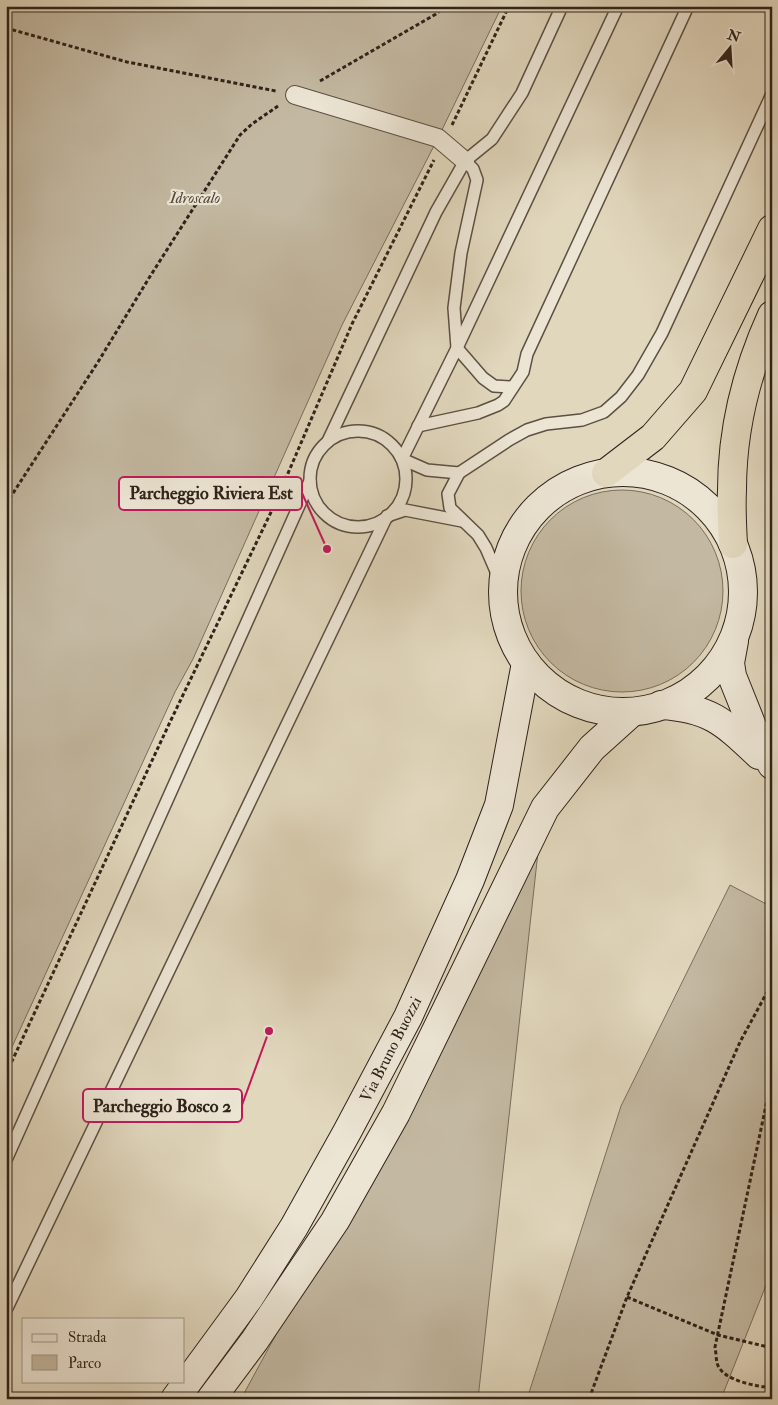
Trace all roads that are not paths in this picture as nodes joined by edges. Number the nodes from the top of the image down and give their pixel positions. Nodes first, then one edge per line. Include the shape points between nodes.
1 (562, 6) edge
2 (618, 6) edge
3 (688, 6) edge
4 (772, 94) edge
5 (295, 95) road end
6 (465, 161) junction
7 (772, 229) edge
8 (772, 316) edge
9 (457, 348) junction
10 (512, 387) junction
11 (418, 426) junction
12 (328, 441) junction
13 (402, 460) junction
14 (459, 473) junction
15 (606, 473) junction
16 (310, 481) junction
17 (387, 516) junction
18 (462, 521) junction
19 (733, 544) junction
20 (502, 585) junction
21 (740, 620) junction
22 (526, 663) junction
23 (661, 705) junction
24 (632, 712) junction
25 (770, 761) edge
26 (6, 1160) edge
27 (6, 1310) edge
28 (174, 1399) edge
29 (211, 1399) edge

1 - 6 lane via 522,94 492,139
2 - 9 lane
3 - 10 lane via 527,354 523,372
4 - 14 lane via 662,333 638,375 621,396 604,412 593,417 546,424 521,433
5 - 6 street via 438,138
6 - 9 lane via 477,180 461,253 454,308
6 - 12 lane via 436,212
7 - 15 highway via 693,391 653,436
8 - 19 highway via 751,370 735,445
9 - 10 lane via 494,386
9 - 11 lane
10 - 11 lane via 504,401 485,412
11 - 13 lane
12 - 13 lane via 355,431 370,432 394,447
12 - 16 lane via 311,466
13 - 14 lane via 427,470
13 - 17 lane via 405,487 401,499
14 - 18 lane via 448,494 450,508
15 - 19 main road via 645,474 682,488 712,512
15 - 20 main road via 580,480 555,492 534,510 512,545
16 - 17 lane via 312,495 319,507 342,524 370,525
16 - 26 lane
17 - 18 lane via 405,510
17 - 27 lane
18 - 20 lane via 478,535
19 - 21 main road via 741,569 743,595
20 - 22 main road via 507,626
21 - 23 main road via 716,668 691,690
21 - 25 main road via 732,648 732,676
22 - 24 main road via 544,683 566,698 605,711
22 - 28 main road, Via Bruno Buozzi via 499,804 470,880 408,1017 294,1227 248,1298
23 - 24 main road
23 - 25 main road via 684,707 714,717
24 - 29 main road, Via Bruno Buozzi via 592,748 545,808 396,1113 336,1221

